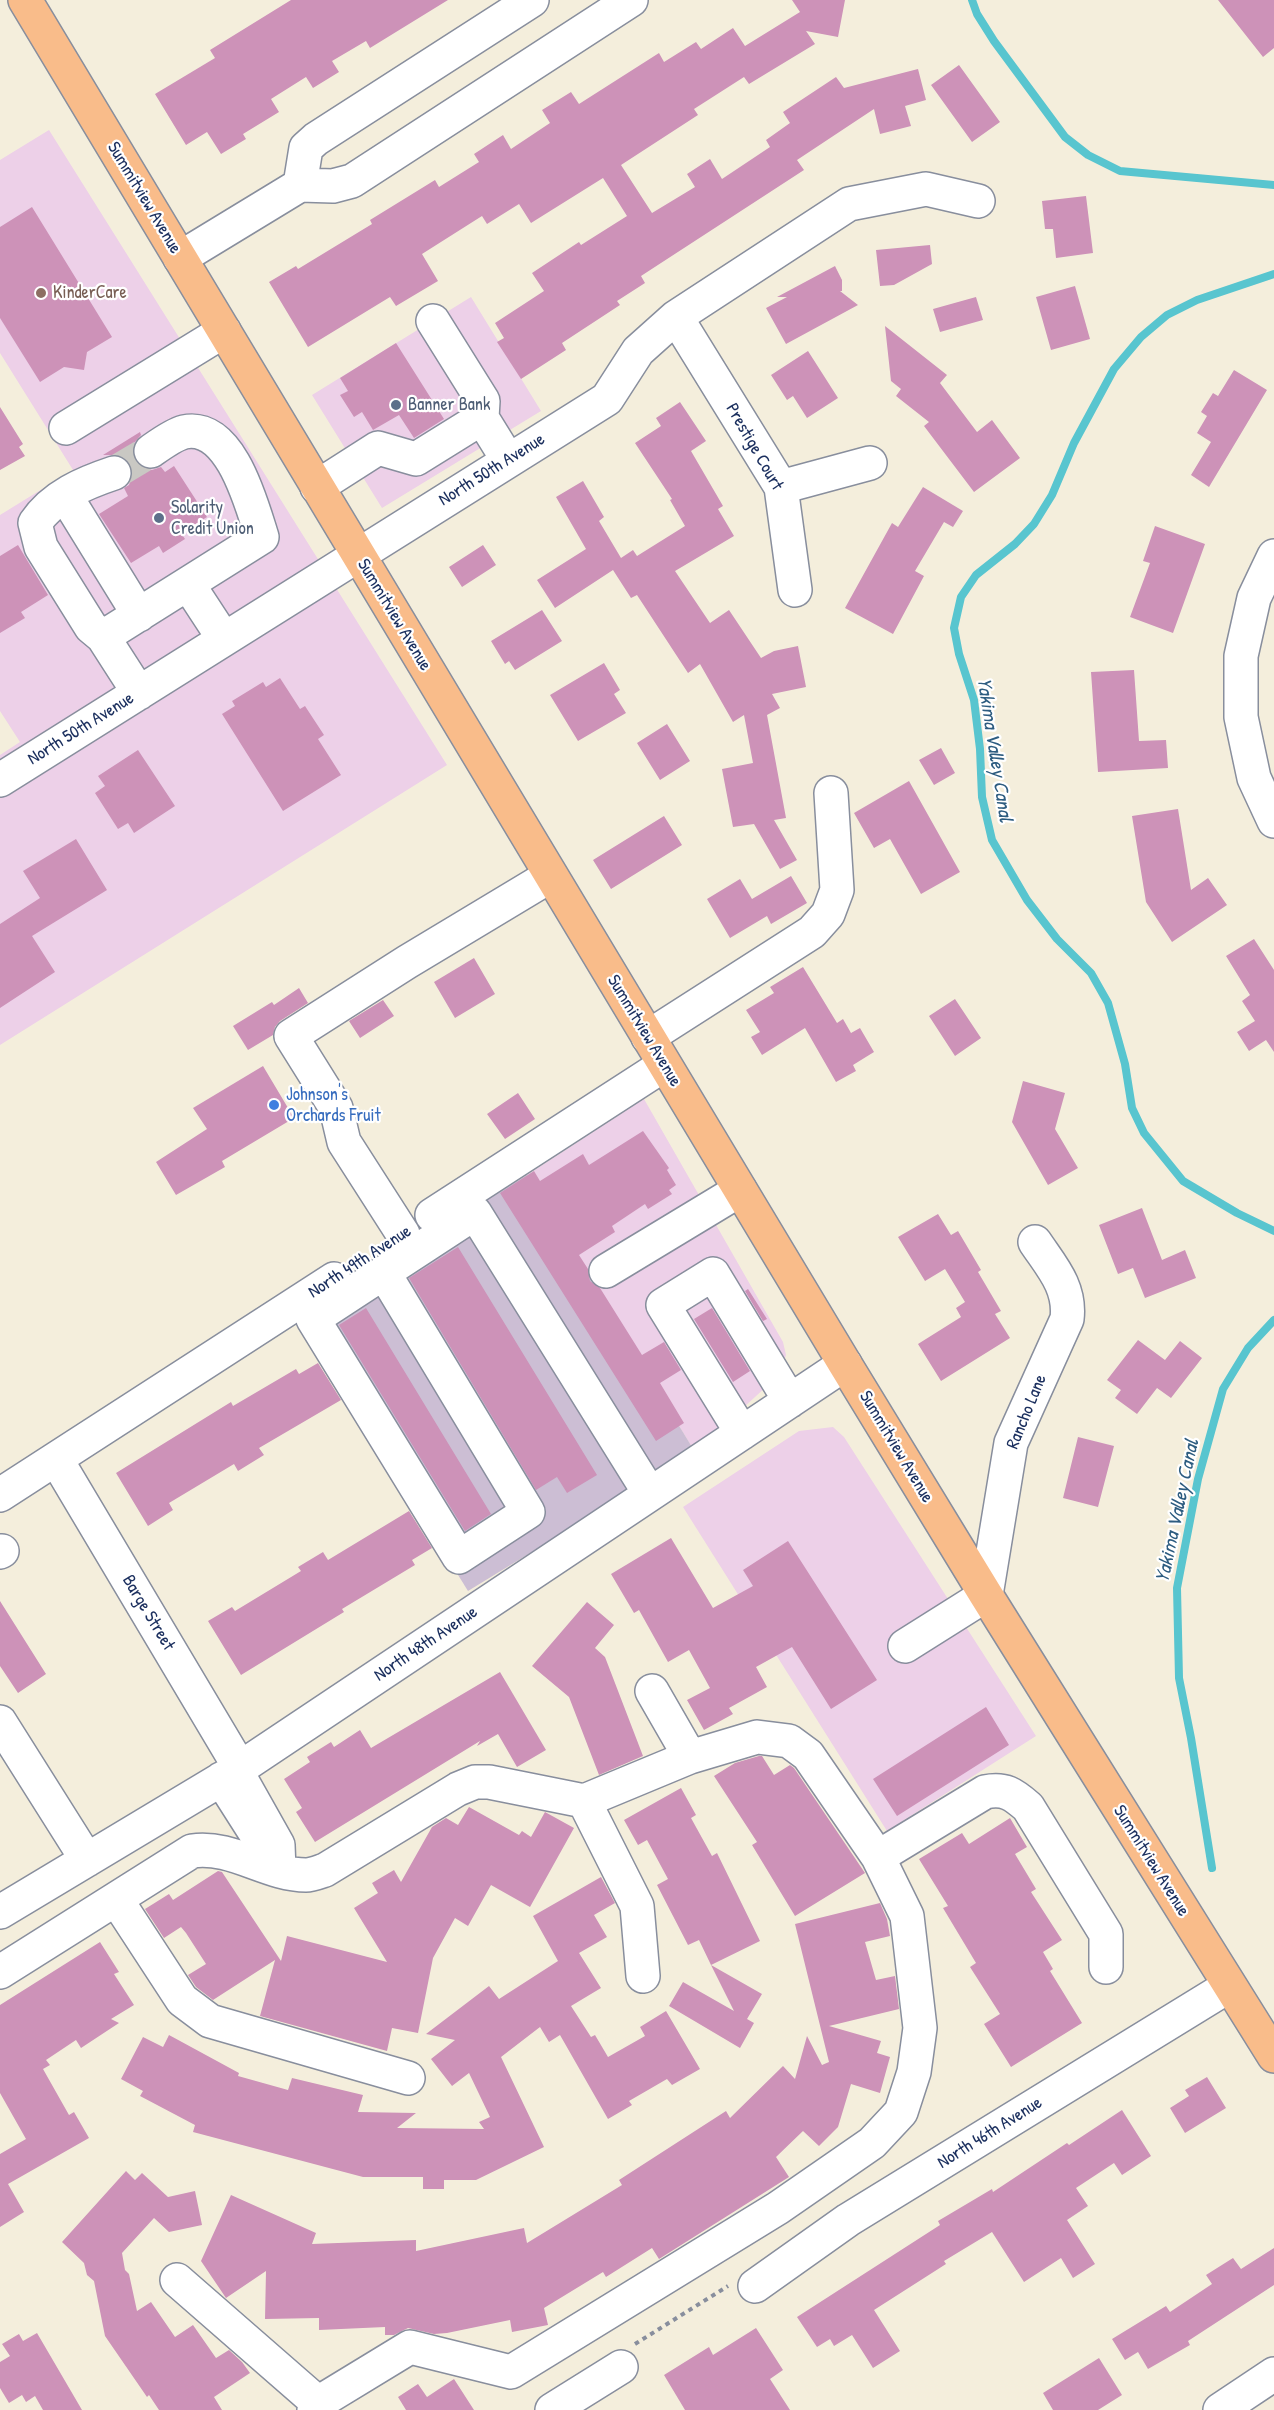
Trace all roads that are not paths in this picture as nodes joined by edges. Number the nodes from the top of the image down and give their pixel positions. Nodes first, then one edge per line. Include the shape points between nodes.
1 (25, 0) edge
2 (532, 0) edge
3 (631, 0) edge
4 (300, 186) junction
5 (978, 201) dead end
6 (180, 258) junction
7 (676, 317) junction
8 (433, 321) dead end
9 (224, 332) junction
10 (482, 418) junction
11 (66, 428) dead end
12 (151, 451) tunnel mouth
13 (508, 460) junction
14 (870, 463) dead end
15 (114, 473) tunnel mouth
16 (317, 487) junction
17 (781, 487) junction
18 (65, 495) junction
19 (358, 554) junction
20 (1274, 556) edge
21 (188, 584) junction
22 (795, 590) dead end
23 (139, 615) junction
24 (103, 637) junction
25 (224, 639) junction
26 (139, 693) junction
27 (0, 780) edge
28 (831, 793) dead end
29 (1274, 821) edge
30 (550, 876) junction
31 (648, 1037) junction
32 (664, 1065) junction
33 (740, 1190) junction
34 (404, 1234) junction
35 (1035, 1242) dead end
36 (606, 1271) dead end
37 (384, 1273) junction
38 (845, 1364) junction
39 (790, 1401) junction
40 (742, 1433) junction
41 (56, 1459) junction
42 (650, 1494) junction
43 (0, 1495) edge
44 (519, 1518) junction
45 (548, 1563) junction
46 (986, 1595) junction
47 (905, 1646) dead end
48 (652, 1691) dead end
49 (0, 1722) edge
50 (690, 1757) junction
51 (231, 1773) junction
52 (584, 1801) junction
53 (878, 1857) junction
54 (87, 1860) junction
55 (279, 1870) junction
56 (116, 1899) junction
57 (0, 1912) edge
58 (1106, 1967) dead end
59 (0, 1972) edge
60 (643, 1976) dead end
61 (1229, 1986) junction
62 (1274, 2056) edge
63 (408, 2078) dead end
64 (778, 2208) junction
65 (805, 2251) junction
66 (177, 2280) dead end
67 (758, 2284) road end
68 (621, 2367) road end
69 (1274, 2374) edge
70 (1234, 2406) edge
71 (316, 2407) edge
72 (552, 2410) edge

1 - 6 main road, Summitview Avenue
2 - 4 street via 316,139 306,148
3 - 4 street via 351,181 333,186
4 - 6 street
5 - 7 street, North 50th Avenue via 926,189 849,204
6 - 9 main road, Summitview Avenue
7 - 13 street, North 50th Avenue via 638,351 607,399
7 - 17 street, Prestige Court
8 - 10 street via 483,401
9 - 11 street
9 - 16 main road, Summitview Avenue
10 - 13 street
10 - 16 street via 416,459 378,448
12 - 21 street via 184,432 202,433 212,439 233,461 262,537
13 - 19 street, North 50th Avenue
14 - 17 street
15 - 18 street
16 - 19 main road, Summitview Avenue
17 - 22 street, Prestige Court
18 - 23 street
18 - 24 street via 44,509 35,523 36,532 41,547 91,627
19 - 25 street, North 50th Avenue
19 - 30 main road, Summitview Avenue
20 - 29 street via 1254,598 1241,656 1241,717 1254,778
21 - 23 street
21 - 25 street
23 - 24 street
24 - 26 street
25 - 26 street, North 50th Avenue
26 - 27 street, North 50th Avenue
28 - 31 street via 837,890 828,914 812,932
30 - 31 main road, Summitview Avenue
30 - 34 street via 291,1036 336,1108 344,1142
31 - 32 main road, Summitview Avenue
32 - 33 main road, Summitview Avenue
32 - 34 street, North 49th Avenue
33 - 36 street
33 - 38 main road, Summitview Avenue
34 - 41 street, North 49th Avenue
35 - 46 street, Rancho Lane via 1060,1280 1069,1302 1067,1318 1011,1443
37 - 42 street via 475,1213
37 - 44 street via 528,1512
37 - 44 street via 313,1319 459,1557
38 - 39 street, North 48th Avenue
38 - 46 main road, Summitview Avenue
39 - 40 street, North 48th Avenue
39 - 40 street via 713,1274 663,1305
40 - 42 street, North 48th Avenue
41 - 43 street, North 49th Avenue
41 - 51 street, Barge Street
42 - 45 street, North 48th Avenue
44 - 45 street
45 - 51 street, North 48th Avenue
46 - 47 street
46 - 61 main road, Summitview Avenue
48 - 50 street
49 - 54 street
50 - 52 street
50 - 53 street via 757,1737 789,1741 808,1755
51 - 54 street, North 48th Avenue
51 - 55 street, Barge Street
52 - 55 street via 475,1782 325,1870 307,1875
52 - 60 street via 638,1906
53 - 58 street via 985,1792 1000,1789 1028,1807 1106,1934
53 - 64 street via 907,1916 920,2028 914,2072 901,2112 872,2143
54 - 57 street, North 48th Avenue
55 - 56 street via 203,1849 192,1851
56 - 59 street
56 - 63 street via 182,2000 210,2021
61 - 62 main road, Summitview Avenue
61 - 65 street, North 46th Avenue via 848,2220
64 - 65 street
64 - 71 street via 511,2372 410,2347
65 - 67 street, North 46th Avenue
66 - 71 street
68 - 72 street
69 - 70 street

